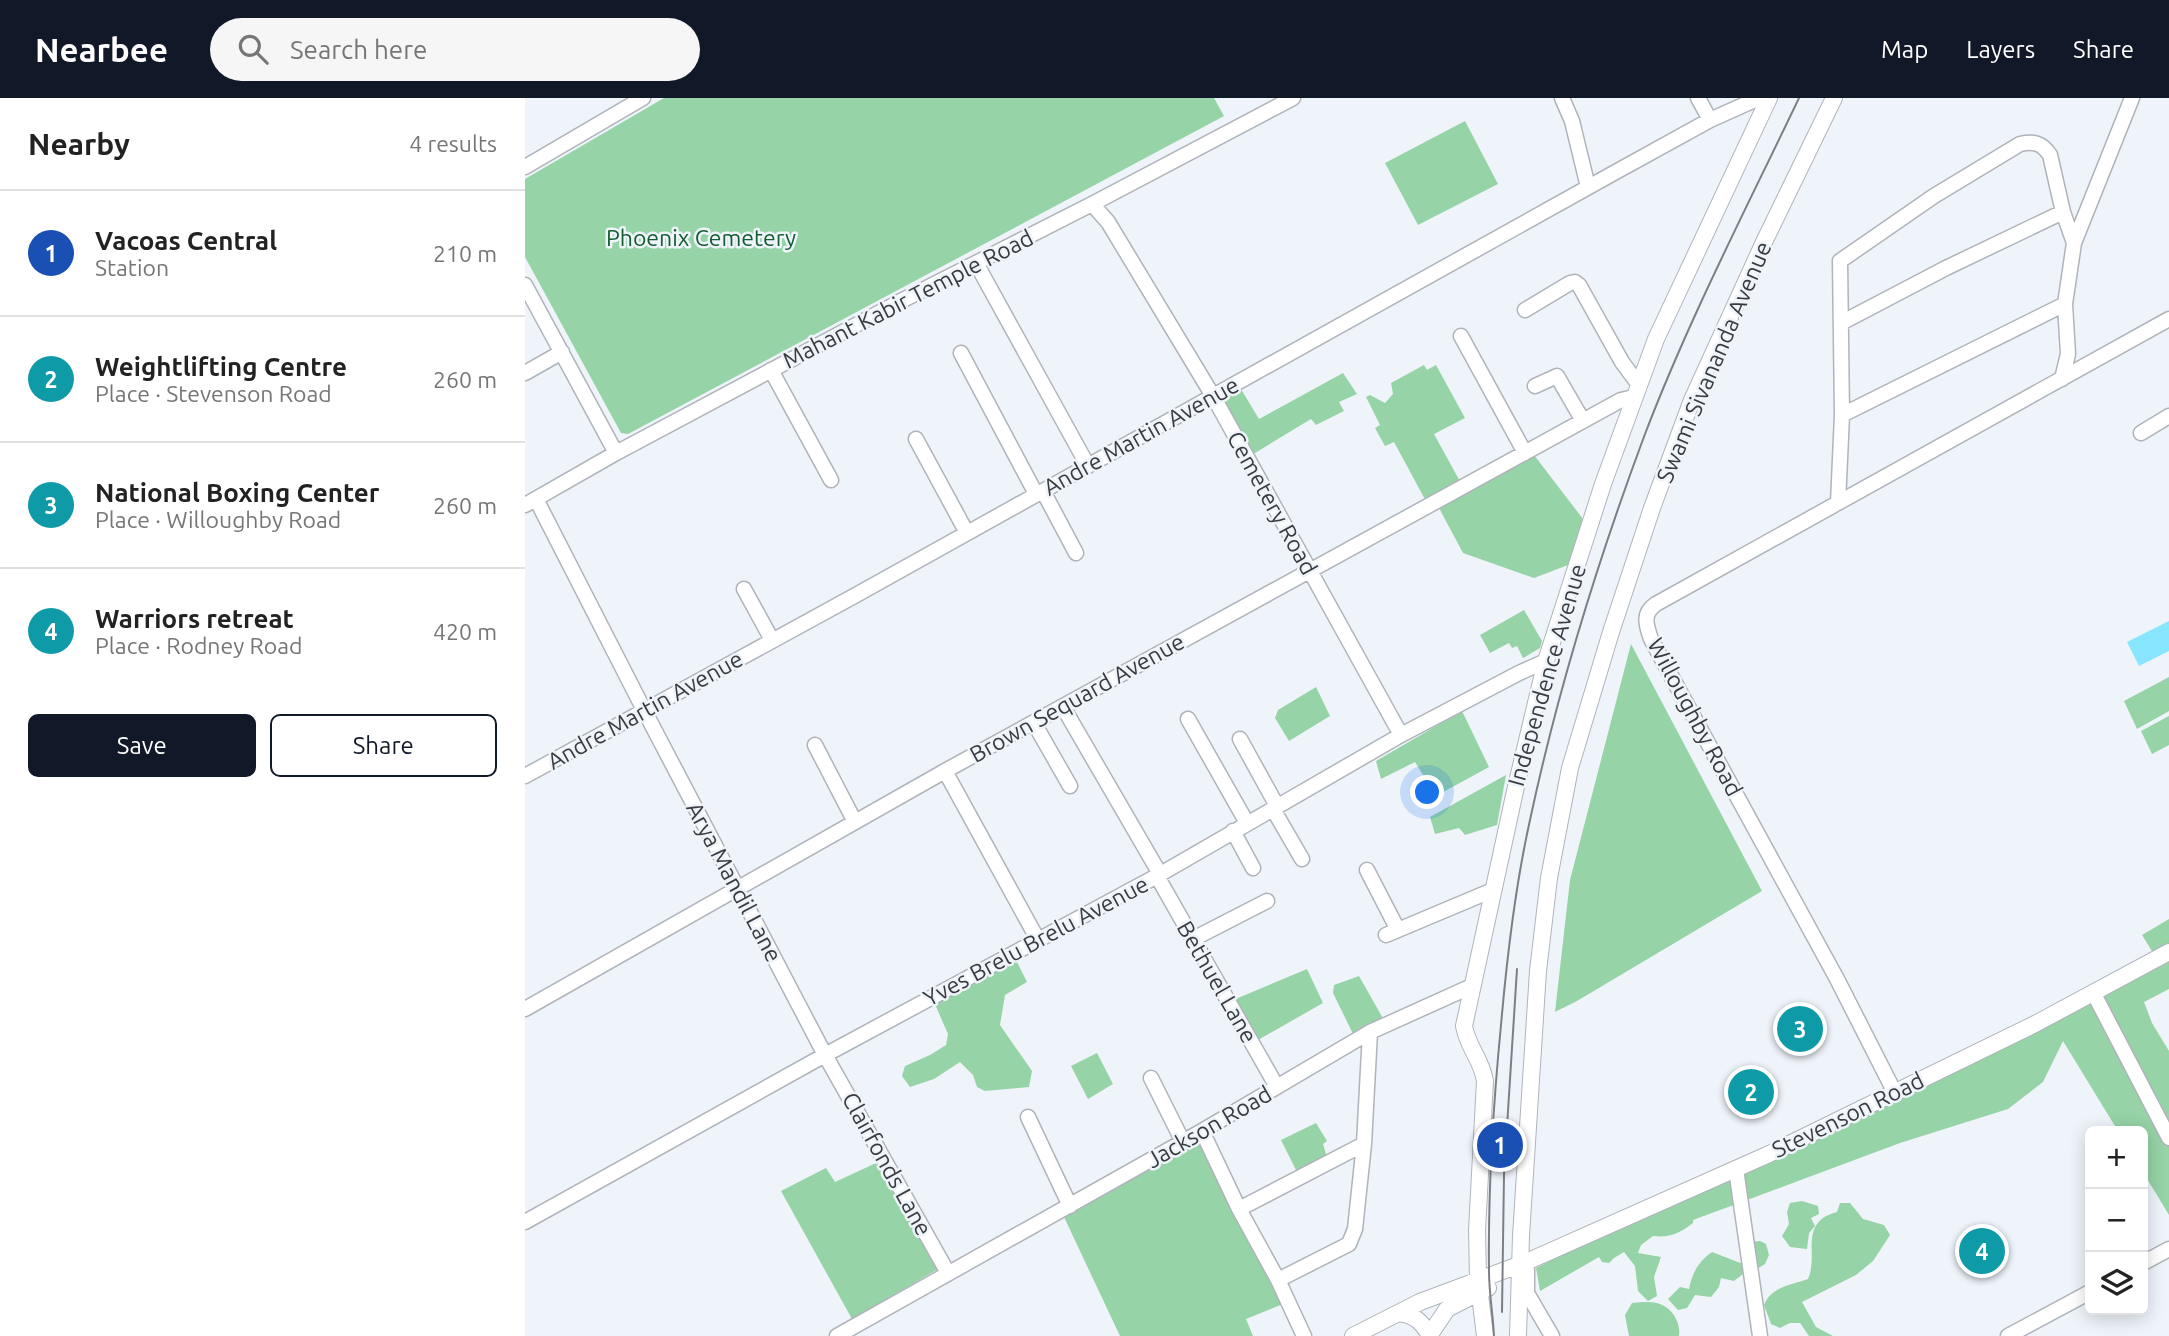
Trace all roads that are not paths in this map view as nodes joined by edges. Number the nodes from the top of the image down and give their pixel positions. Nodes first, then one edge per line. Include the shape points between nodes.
1 (643, 98) edge
2 (1293, 98) edge
3 (1562, 98) edge
4 (1698, 98) edge
5 (1759, 98) edge
6 (1769, 98) edge
7 (1834, 98) edge
8 (2132, 98) edge
9 (1710, 120) junction
10 (525, 167) edge
11 (1588, 187) junction
12 (1092, 204) junction
13 (2063, 212) junction
14 (2074, 243) junction
15 (976, 263) junction
16 (526, 290) edge
17 (2065, 304) junction
18 (1525, 310) dead end
19 (2169, 319) edge
20 (1841, 323) junction
21 (2065, 329) junction
22 (1461, 335) dead end
23 (562, 352) junction
24 (961, 353) dead end
25 (2090, 362) junction
26 (771, 370) junction
27 (525, 373) edge
28 (2062, 379) junction
29 (1535, 386) dead end
30 (1637, 391) junction
31 (1213, 396) junction
32 (1842, 415) junction
33 (2169, 416) edge
34 (1583, 421) junction
35 (2141, 433) dead end
36 (916, 439) dead end
37 (616, 453) junction
38 (1525, 453) junction
39 (1088, 466) junction
40 (831, 480) dead end
41 (1040, 493) junction
42 (531, 502) edge
43 (1838, 503) junction
44 (967, 533) junction
45 (1076, 553) dead end
46 (1308, 570) junction
47 (744, 589) dead end
48 (772, 640) junction
49 (1546, 661) junction
50 (1063, 707) junction
51 (644, 710) junction
52 (1188, 719) dead end
53 (1034, 723) junction
54 (1401, 735) junction
55 (1240, 739) dead end
56 (815, 745) dead end
57 (945, 771) junction
58 (525, 776) edge
59 (1070, 786) dead end
60 (1275, 807) junction
61 (855, 822) junction
62 (1247, 823) junction
63 (1233, 831) junction
64 (1302, 859) dead end
65 (1253, 868) dead end
66 (1367, 870) dead end
67 (1158, 875) junction
68 (737, 888) junction
69 (1493, 890) junction
70 (1267, 901) dead end
71 (1193, 939) junction
72 (1038, 940) junction
73 (2169, 952) edge
74 (1472, 986) junction
75 (2094, 994) junction
76 (525, 1009) edge
77 (1370, 1032) junction
78 (825, 1055) junction
79 (1151, 1078) dead end
80 (1277, 1087) junction
81 (1895, 1093) junction
82 (1028, 1117) dead end
83 (1202, 1131) junction
84 (2169, 1138) edge
85 (1183, 1142) junction
86 (1364, 1144) junction
87 (1736, 1169) junction
88 (1070, 1206) junction
89 (1239, 1209) junction
90 (525, 1222) edge
91 (2169, 1249) edge
92 (2148, 1261) edge
93 (1523, 1265) junction
94 (948, 1273) junction
95 (1277, 1280) junction
96 (1479, 1286) junction
97 (2085, 1295) edge
98 (1455, 1304) junction
99 (1399, 1313) junction
100 (1485, 1330) edge
101 (2014, 1332) edge
102 (1429, 1335) edge
103 (837, 1336) edge
104 (1304, 1336) edge
105 (1353, 1336) edge
106 (1518, 1336) edge
107 (1552, 1336) edge
108 (1760, 1336) edge

1 - 10 street
2 - 12 street, Mahant Kabir Temple Road
3 - 11 street
4 - 9 street
5 - 9 street, Andre Martin Avenue
6 - 30 street, Independence Avenue via 1656,339
7 - 93 street, Swami Sivananda Avenue via 1692,400 1652,508 1570,768 1549,878 1537,985
8 - 14 street
9 - 11 street, Andre Martin Avenue
11 - 31 street, Andre Martin Avenue
12 - 15 street, Mahant Kabir Temple Road
12 - 31 street, Cemetery Road via 1108,222
13 - 14 street
13 - 20 street
13 - 20 street via 2050,155 2036,143 2020,144 1840,261
14 - 17 street
15 - 26 street, Mahant Kabir Temple Road
15 - 39 street
16 - 23 street
17 - 21 street
17 - 32 street
18 - 30 street via 1575,282
19 - 25 street, Willoughby Road
20 - 32 street
21 - 25 street via 2069,345 2080,359
21 - 28 street via 2068,354
22 - 38 street
23 - 27 street
23 - 37 street
24 - 41 street
25 - 28 street, Willoughby Road
26 - 37 street, Mahant Kabir Temple Road
26 - 40 street
28 - 43 street, Willoughby Road
29 - 34 street via 1557,376
30 - 34 street, Brown Sequard Avenue
30 - 49 street, Independence Avenue
31 - 39 street, Andre Martin Avenue
31 - 46 street, Cemetery Road
32 - 43 street
33 - 35 street
34 - 38 street, Brown Sequard Avenue
36 - 44 street
37 - 42 street, Mahant Kabir Temple Road
38 - 46 street, Brown Sequard Avenue
39 - 41 street, Andre Martin Avenue
41 - 44 street, Andre Martin Avenue
41 - 45 street
42 - 51 street, Arya Mandil Lane
43 - 81 street, Willoughby Road via 1656,604 1646,615 1646,625
44 - 48 street, Andre Martin Avenue
46 - 50 street, Brown Sequard Avenue
46 - 54 street, Cemetery Road
47 - 48 street
48 - 51 street, Andre Martin Avenue
49 - 54 street, Yves Brelu Brelu Avenue
49 - 69 street, Independence Avenue
50 - 53 street, Brown Sequard Avenue
50 - 67 street, Bethuel Lane
51 - 58 street, Andre Martin Avenue
51 - 68 street, Arya Mandil Lane
52 - 62 street
53 - 57 street, Brown Sequard Avenue
53 - 59 street
54 - 60 street, Yves Brelu Brelu Avenue
55 - 60 street
56 - 61 street
57 - 61 street, Brown Sequard Avenue
57 - 72 street
60 - 62 street, Yves Brelu Brelu Avenue
60 - 64 street
61 - 68 street, Brown Sequard Avenue
62 - 63 street, Yves Brelu Brelu Avenue
63 - 65 street
63 - 67 street, Yves Brelu Brelu Avenue
66 - 69 street via 1392,932
67 - 71 street, Bethuel Lane
67 - 72 street, Yves Brelu Brelu Avenue
68 - 76 street, Brown Sequard Avenue
68 - 78 street, Arya Mandil Lane
69 - 74 street, Independence Avenue
70 - 71 street
71 - 80 street, Bethuel Lane
72 - 78 street, Yves Brelu Brelu Avenue
73 - 75 street, Stevenson Road
74 - 77 street, Jackson Road
74 - 96 street, Independence Avenue via 1464,1026 1485,1081 1477,1230
75 - 81 street, Stevenson Road
75 - 84 street
77 - 80 street, Jackson Road
77 - 86 street
78 - 90 street, Yves Brelu Brelu Avenue
78 - 94 street, Clairfonds Lane
79 - 85 street
80 - 83 street, Jackson Road
81 - 87 street, Stevenson Road
82 - 88 street
83 - 85 street, Jackson Road
83 - 89 street
85 - 88 street, Jackson Road
86 - 89 street
86 - 95 street via 1355,1229 1349,1244
87 - 93 street, Stevenson Road
87 - 108 street
88 - 94 street, Jackson Road
89 - 95 street
91 - 92 street
93 - 96 street, Stevenson Road
93 - 106 street
93 - 107 street via 1527,1293
94 - 103 street, Jackson Road
95 - 104 street
96 - 98 street
96 - 99 street via 1420,1302
96 - 100 street
97 - 101 street
98 - 100 street via 1478,1313
98 - 102 street
99 - 102 street via 1415,1317
99 - 105 street

